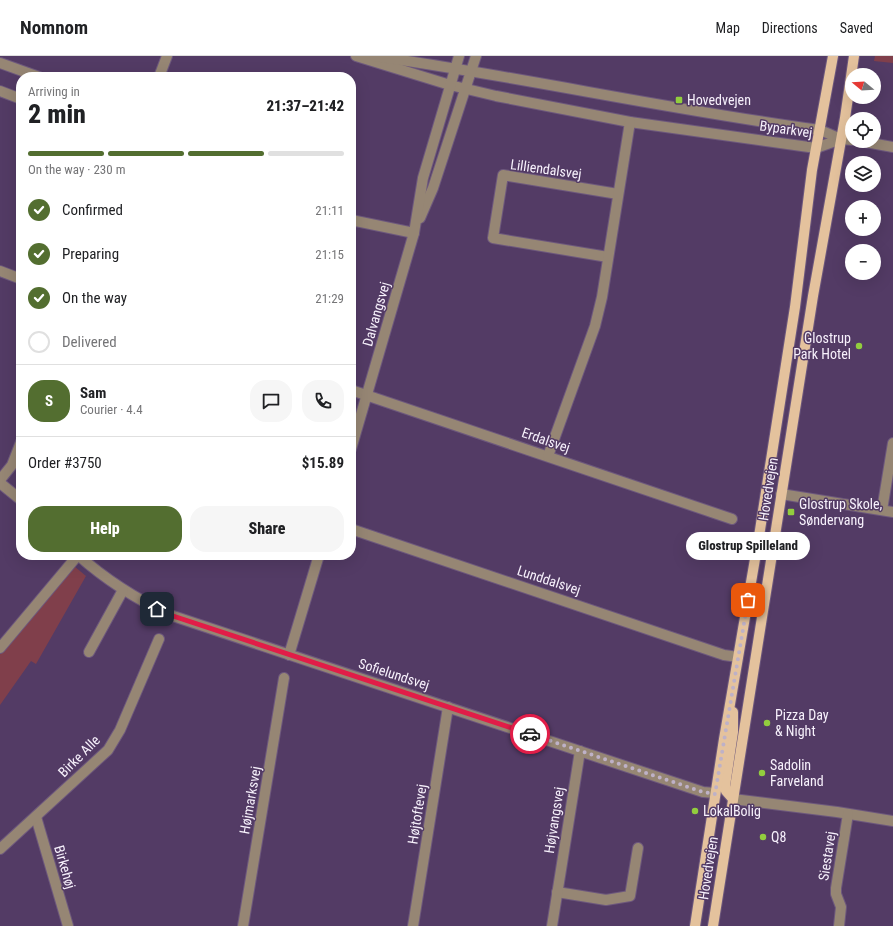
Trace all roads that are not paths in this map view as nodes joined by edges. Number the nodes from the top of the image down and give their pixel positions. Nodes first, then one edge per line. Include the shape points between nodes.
1 (167, 56) edge
2 (356, 56) edge
3 (374, 56) edge
4 (459, 56) edge
5 (476, 56) edge
6 (833, 56) edge
7 (854, 56) edge
8 (0, 63) edge
9 (455, 68) junction
10 (472, 71) junction
11 (25, 72) edge
12 (161, 72) edge
13 (450, 85) junction
14 (466, 89) junction
15 (0, 91) edge
16 (16, 97) edge
17 (630, 122) junction
18 (820, 130) junction
19 (841, 139) junction
20 (845, 139) edge
21 (881, 145) edge
22 (893, 147) edge
23 (816, 148) junction
24 (618, 194) junction
25 (356, 221) edge
26 (414, 233) junction
27 (608, 257) junction
28 (0, 271) edge
29 (16, 277) edge
30 (356, 392) edge
31 (367, 395) junction
32 (356, 431) edge
33 (893, 443) edge
34 (16, 455) edge
35 (548, 456) junction
36 (0, 480) edge
37 (0, 483) edge
38 (781, 494) junction
39 (16, 496) edge
40 (882, 510) junction
41 (893, 512) edge
42 (732, 519) dead end
43 (356, 531) edge
44 (74, 560) edge
45 (84, 560) edge
46 (318, 560) edge
47 (123, 590) junction
48 (159, 639) dead end
49 (0, 648) edge
50 (88, 652) dead end
51 (289, 655) junction
52 (738, 657) junction
53 (735, 676) junction
54 (284, 678) dead end
55 (448, 707) junction
56 (580, 751) junction
57 (715, 794) junction
58 (733, 799) junction
59 (848, 814) junction
60 (36, 817) junction
61 (893, 822) edge
62 (638, 848) dead end
63 (0, 849) edge
64 (557, 892) junction
65 (68, 926) edge
66 (243, 926) edge
67 (413, 926) edge
68 (552, 926) edge
69 (695, 926) edge
70 (713, 926) edge
71 (839, 926) edge

1 - 12 street
2 - 13 street, Byparkvej
3 - 9 street, Byparkvej
4 - 9 street, Dalvangsvej
5 - 10 street, Dalvangsvej
6 - 18 main road, Hovedvejen
7 - 19 main road, Hovedvejen
8 - 11 street
9 - 10 street, Byparkvej
9 - 13 street, Dalvangsvej
10 - 14 street, Dalvangsvej
10 - 18 street, Byparkvej
13 - 14 street, Byparkvej
13 - 26 street, Dalvangsvej via 423,178
14 - 17 street, Byparkvej
14 - 26 street, Dalvangsvej via 433,188
15 - 16 street
17 - 23 street, Byparkvej
17 - 24 street
18 - 19 street, Byparkvej
18 - 23 main road, Hovedvejen
19 - 20 street
19 - 23 street, Byparkvej
19 - 38 main road, Hovedvejen
21 - 22 street
23 - 52 main road, Hovedvejen via 795,307
24 - 27 street
24 - 27 street, Lilliendalsvej via 503,175 493,238
25 - 26 street
26 - 31 street, Dalvangsvej
27 - 35 street via 595,326
28 - 29 street
30 - 31 street, Erdalsvej
31 - 32 street, Dalvangsvej
31 - 35 street, Erdalsvej
33 - 40 street
34 - 36 street via 12,465
35 - 42 street, Erdalsvej
37 - 39 street
38 - 40 street
38 - 58 main road, Hovedvejen
40 - 41 street
43 - 52 street, Lunddalsvej via 724,655
44 - 49 street
45 - 47 street, Sofielundsvej
46 - 51 street
47 - 50 street
47 - 51 street, Sofielundsvej via 170,615
48 - 60 street, Birke Alle via 120,730 108,750
51 - 55 street, Sofielundsvej
52 - 53 main road, Hovedvejen
53 - 57 main road, Hovedvejen
53 - 58 main road via 733,732 725,786
54 - 66 street, Højmarksvej
55 - 56 street, Sofielundsvej
55 - 67 street, Højtoftevej
56 - 57 street, Sofielundsvej
56 - 64 street, Højvangsvej
57 - 69 main road, Hovedvejen
58 - 59 street
58 - 70 main road, Hovedvejen
59 - 61 street
59 - 71 street, Siestavej via 836,888 841,908
60 - 63 street, Birke Alle
60 - 65 street, Birkehøj
62 - 64 street via 630,896 606,900
64 - 68 street, Højvangsvej

